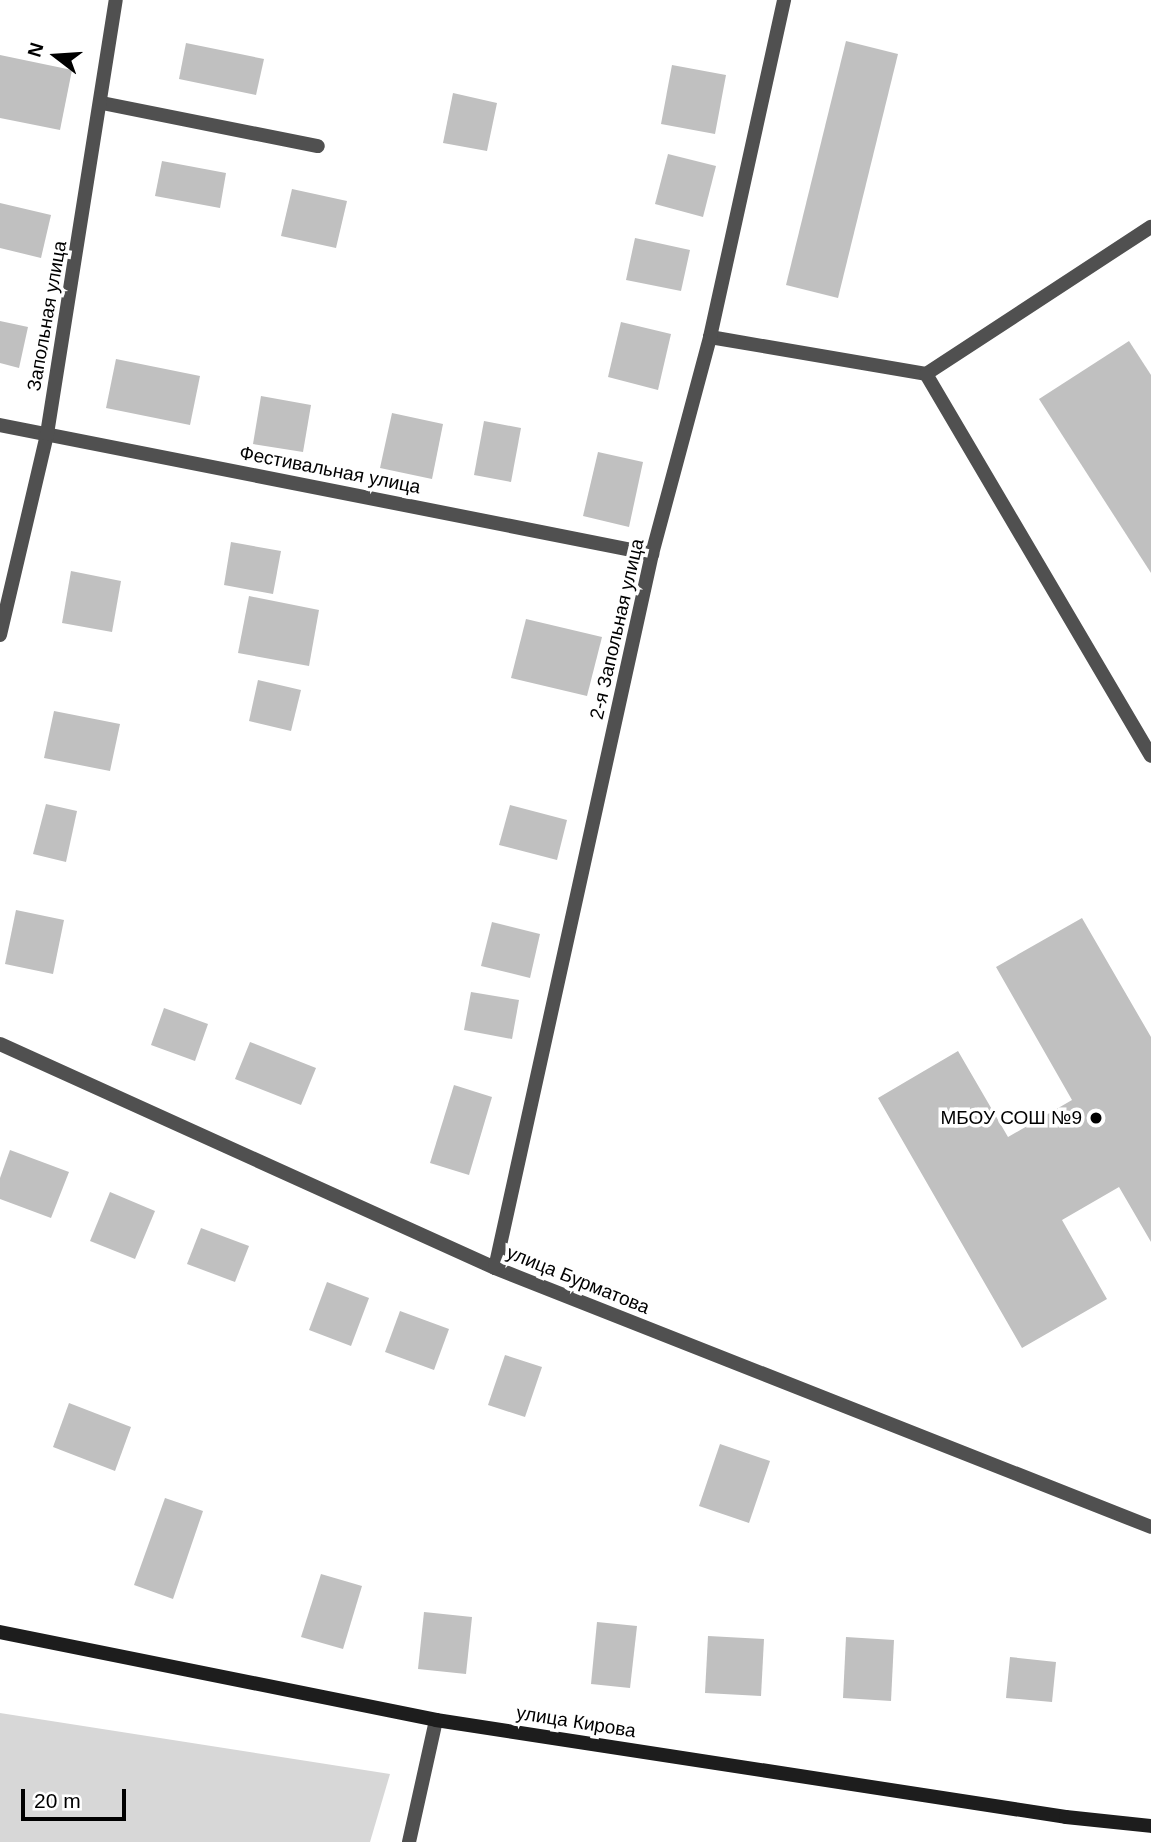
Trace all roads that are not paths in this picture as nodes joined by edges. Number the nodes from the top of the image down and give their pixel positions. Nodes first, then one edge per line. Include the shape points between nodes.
1 (116, 0) edge
2 (784, 0) edge
3 (102, 103) junction
4 (318, 146) dead end
5 (1151, 227) edge
6 (710, 337) junction
7 (926, 374) junction
8 (0, 425) edge
9 (47, 434) junction
10 (652, 554) junction
11 (0, 635) edge
12 (1151, 756) edge
13 (0, 1044) edge
14 (495, 1268) junction
15 (1151, 1527) edge
16 (0, 1632) edge
17 (436, 1720) junction
18 (1151, 1826) edge
19 (409, 1842) edge

1 - 3 street, Запольная улица
2 - 6 street, 2-я Запольная улица
3 - 4 street
3 - 9 street, Запольная улица
5 - 7 street
6 - 7 street
6 - 10 street, 2-я Запольная улица
7 - 12 street
8 - 9 street, Фестивальная улица
9 - 10 street, Фестивальная улица
9 - 11 street, Запольная улица
10 - 14 street, 2-я Запольная улица
13 - 14 street, улица Бурматова
14 - 15 street, улица Бурматова
16 - 17 main road, улица Кирова
17 - 18 main road, улица Кирова via 1066,1818
17 - 19 street

